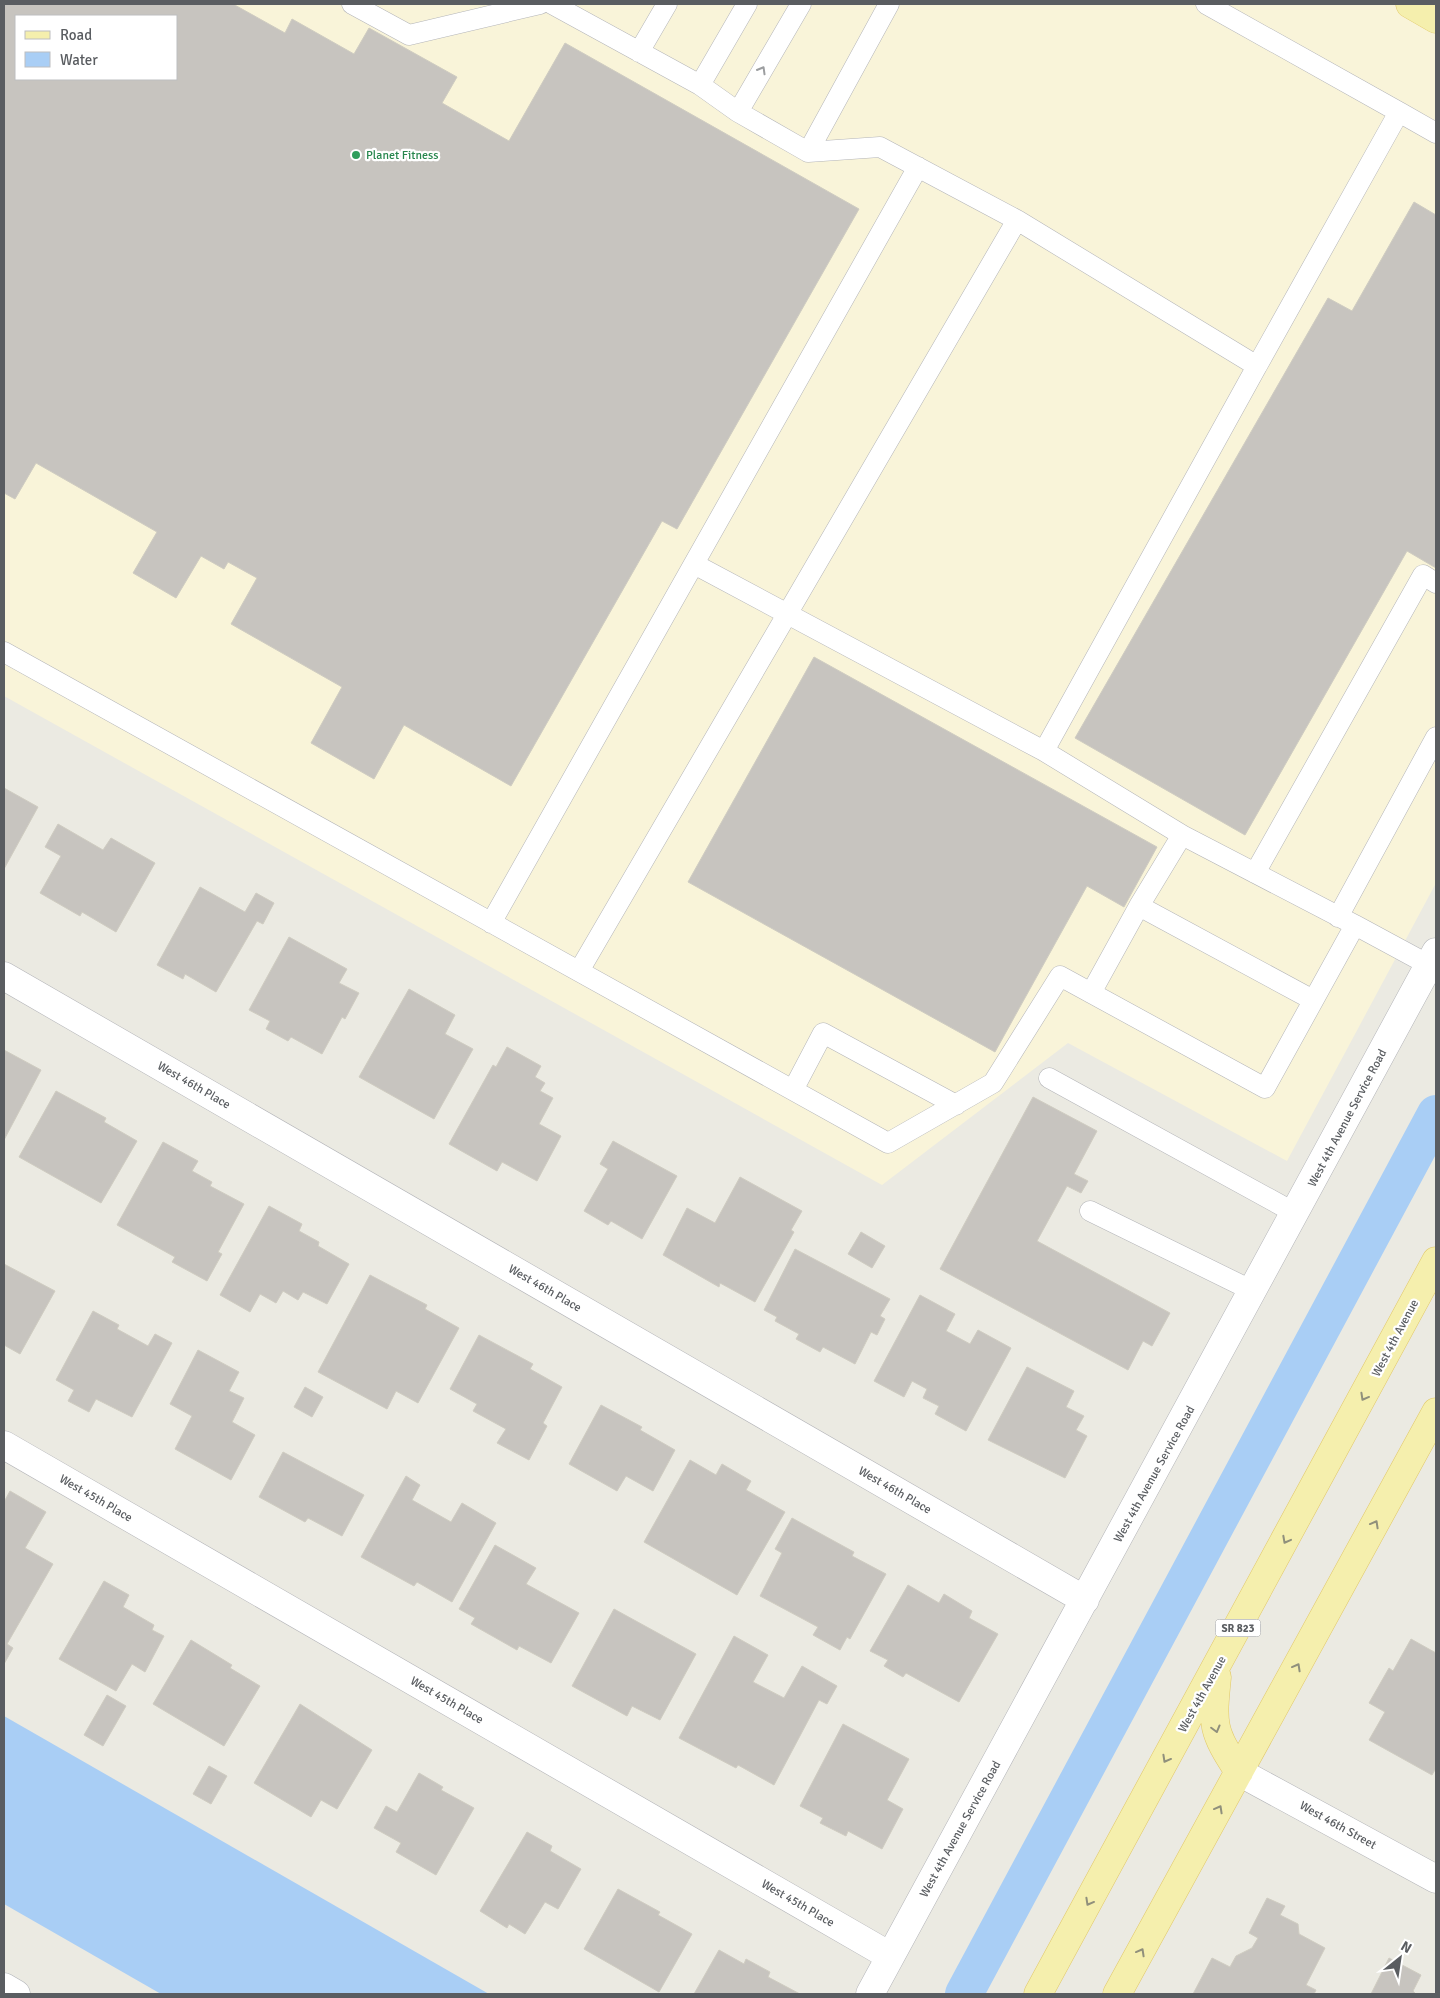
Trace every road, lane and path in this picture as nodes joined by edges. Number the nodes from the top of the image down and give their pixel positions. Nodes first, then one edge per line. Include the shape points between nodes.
1 (352, 4) edge
2 (540, 4) edge
3 (552, 4) edge
4 (667, 4) edge
5 (747, 4) edge
6 (801, 4) edge
7 (888, 4) edge
8 (1206, 4) edge
9 (1410, 4) edge
10 (1436, 19) edge
11 (639, 52) junction
12 (700, 85) junction
13 (738, 112) junction
14 (1399, 112) junction
15 (1436, 133) edge
16 (808, 152) junction
17 (918, 167) junction
18 (1018, 220) junction
19 (1257, 366) junction
20 (694, 564) junction
21 (1436, 583) edge
22 (786, 616) junction
23 (4, 652) edge
24 (1436, 737) edge
25 (1044, 751) junction
26 (1182, 835) junction
27 (1255, 873) junction
28 (1139, 906) junction
29 (1346, 921) junction
30 (492, 922) junction
31 (1433, 959) edge
32 (579, 971) junction
33 (4, 976) edge
34 (1091, 993) junction
35 (1313, 1000) junction
36 (1049, 1078) dead end
37 (793, 1090) junction
38 (956, 1105) junction
39 (1090, 1211) dead end
40 (1295, 1213) junction
41 (1436, 1261) edge
42 (1253, 1291) junction
43 (1436, 1412) edge
44 (4, 1445) edge
45 (1085, 1600) junction
46 (1219, 1663) junction
47 (1239, 1772) junction
48 (1436, 1879) edge
49 (890, 1956) junction
50 (4, 1987) edge
51 (16, 1994) edge
52 (870, 1994) edge
53 (1038, 1994) edge
54 (1117, 1994) edge

1 - 2 lane via 409,35
3 - 11 lane
4 - 11 lane
5 - 12 lane
13 -> 6 lane
7 - 16 lane
8 - 14 lane
9 - 10 main road
11 - 12 lane
12 - 13 lane
13 - 16 lane
14 - 15 lane
14 - 19 lane
16 - 17 lane via 880,147
17 - 18 lane
17 - 20 lane
18 - 19 lane
18 - 22 lane
19 - 25 lane
20 - 22 lane
20 - 30 lane
21 - 27 lane via 1422,575
22 - 25 lane
22 - 32 lane
23 - 30 lane
24 - 29 lane
25 - 26 lane
26 - 27 lane
26 - 28 lane
27 - 29 lane
28 - 34 lane
28 - 35 lane
29 - 31 lane
29 - 35 lane
30 - 32 lane
31 - 40 street, West 4th Avenue Service Road
32 - 37 lane
33 - 45 street, West 46th Place
34 - 35 lane via 1265,1088
34 - 38 lane via 1060,976 994,1083
36 - 40 lane
37 - 38 lane via 888,1143
37 - 38 lane via 823,1033
39 - 42 lane
40 - 42 street, West 4th Avenue Service Road
41 -> 46 main road, West 4th Avenue / SR 823
42 - 45 street, West 4th Avenue Service Road
47 -> 43 main road
44 - 49 street, West 45th Place
45 - 49 street, West 4th Avenue Service Road
46 -> 47 main road via 1213,1716 1220,1743
46 -> 53 main road, West 4th Avenue / SR 823
47 - 48 street, West 46th Street
54 -> 47 main road
49 - 52 street, West 4th Avenue Service Road
50 - 51 street

